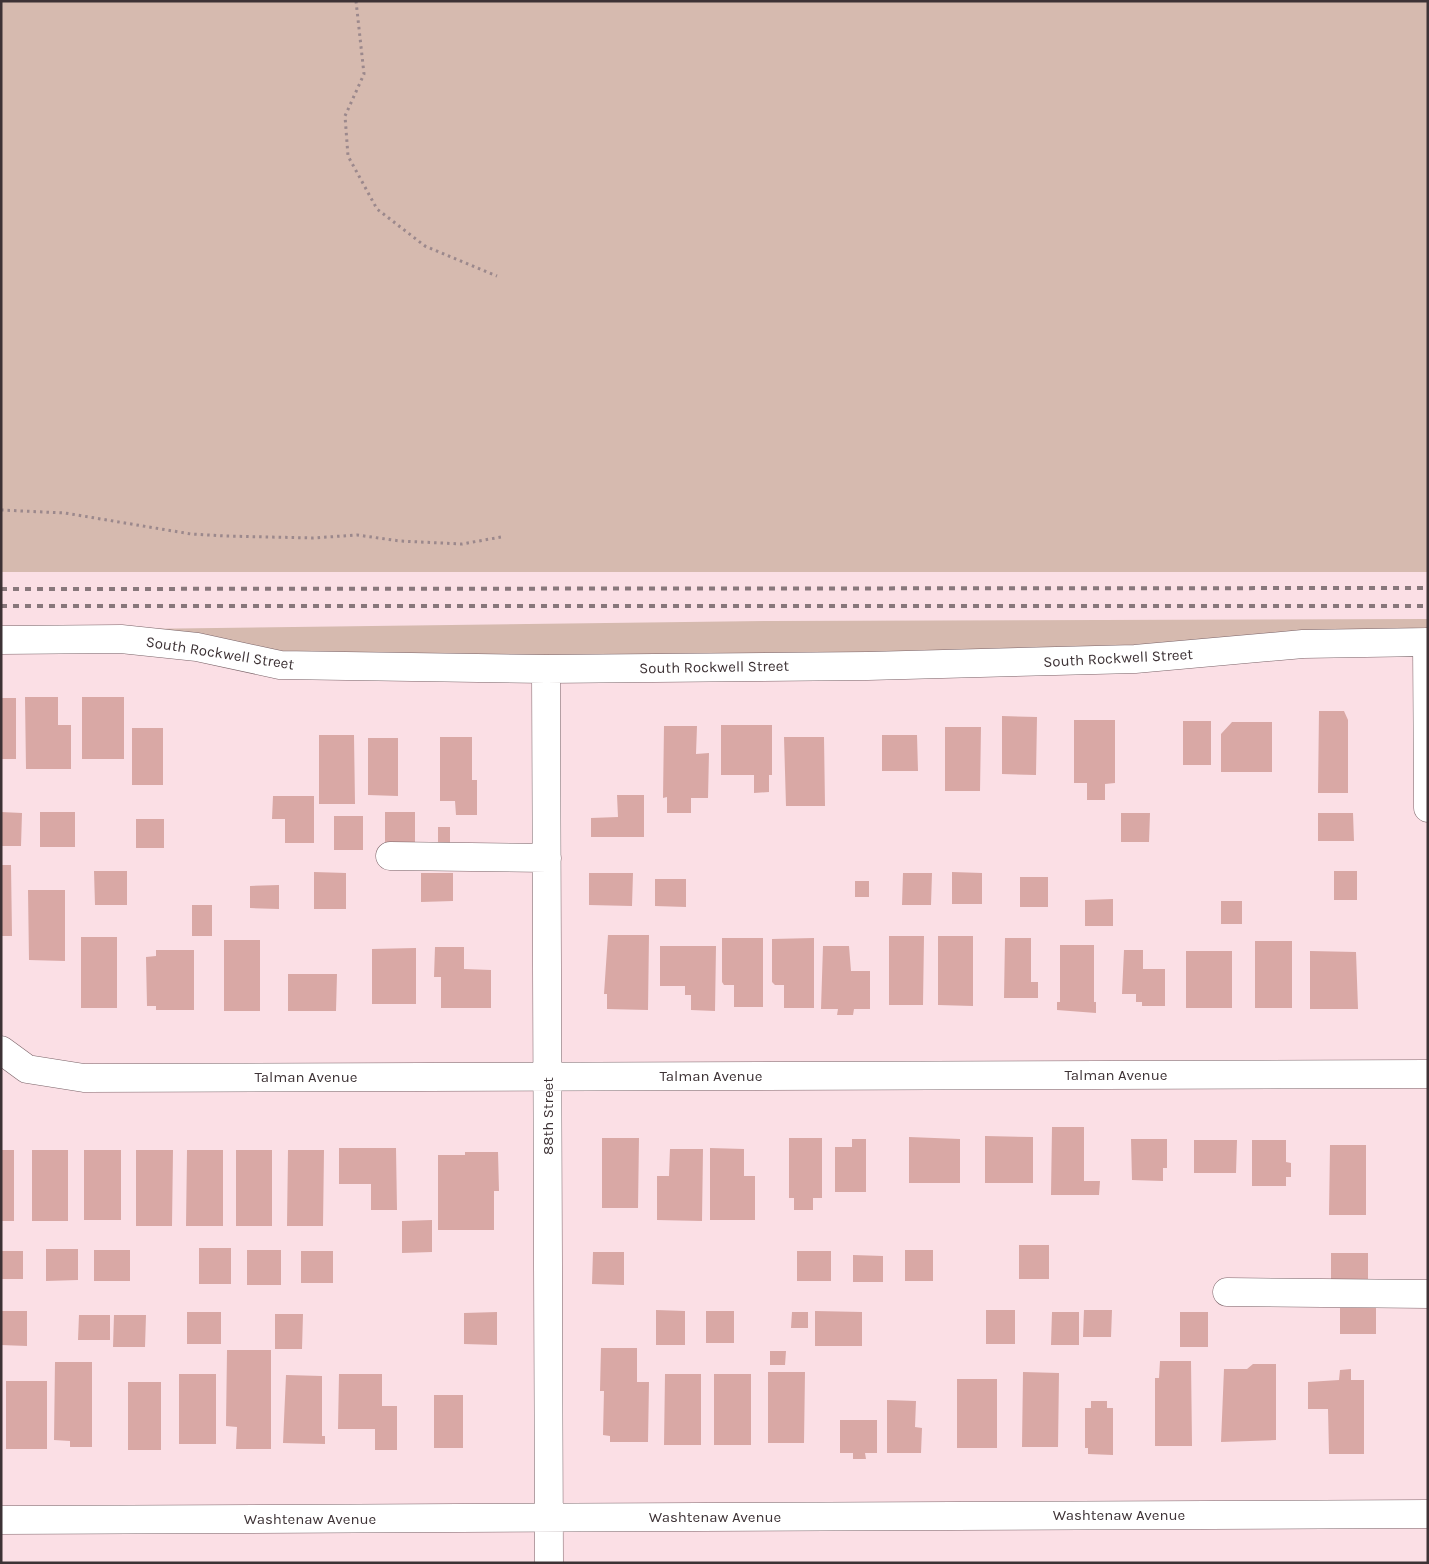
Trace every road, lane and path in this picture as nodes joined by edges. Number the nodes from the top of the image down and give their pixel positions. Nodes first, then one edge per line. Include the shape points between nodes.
1 (356, 1) edge
2 (497, 276) dead end
3 (1, 510) edge
4 (501, 537) dead end
5 (1, 640) edge
6 (1428, 642) edge
7 (546, 669) junction
8 (1428, 808) edge
9 (390, 856) dead end
10 (547, 858) junction
11 (1, 1050) edge
12 (1428, 1074) edge
13 (548, 1076) junction
14 (1227, 1292) dead end
15 (1428, 1294) edge
16 (1428, 1514) edge
17 (549, 1518) junction
18 (1, 1520) edge
19 (549, 1563) edge

1 - 2 path via 364,74 345,116 348,156 377,209 425,246
3 - 4 path via 64,514 191,534 225,536 313,538 357,535 400,542 462,544
5 - 7 street, South Rockwell Street via 122,639 197,647 280,665
6 - 7 street, South Rockwell Street via 1303,644 1135,659
6 - 8 street
7 - 10 street, 88th Street
9 - 10 street
10 - 13 street, 88th Street
11 - 13 street, Talman Avenue via 27,1069 84,1078
12 - 13 street, Talman Avenue
13 - 17 street, 88th Street
14 - 15 street
16 - 17 street, Washtenaw Avenue
17 - 18 street, Washtenaw Avenue
17 - 19 street, 88th Street

